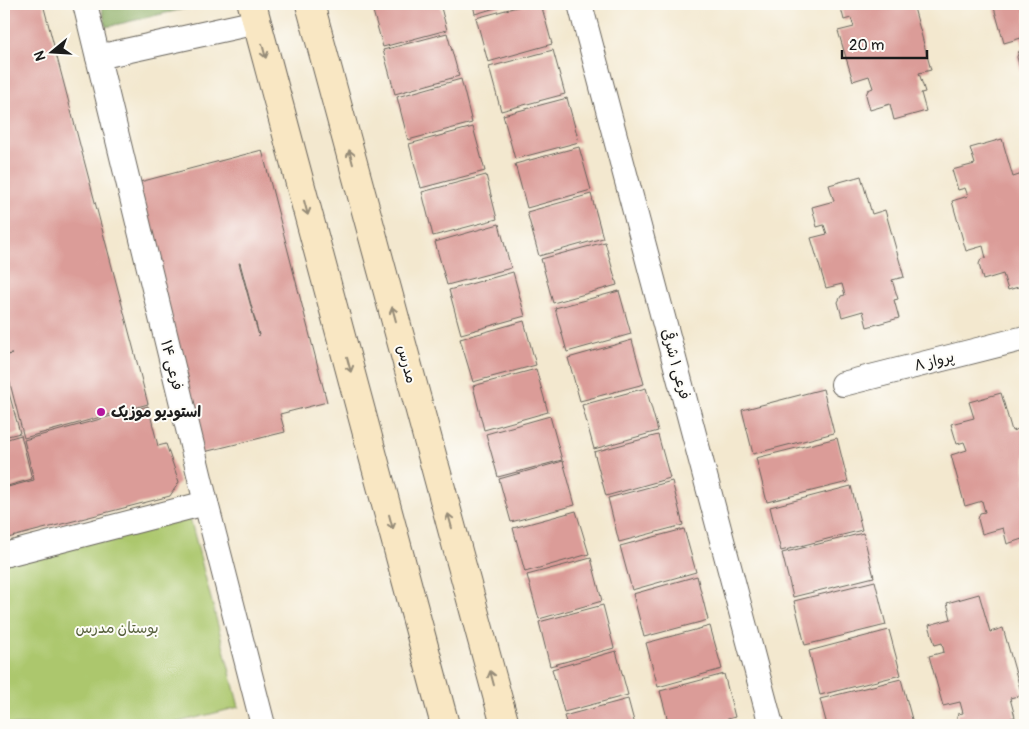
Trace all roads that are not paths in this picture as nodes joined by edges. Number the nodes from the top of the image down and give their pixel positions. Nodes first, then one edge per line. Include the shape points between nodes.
1 (85, 4) edge
2 (310, 4) edge
3 (580, 4) edge
4 (254, 13) edge
5 (98, 57) junction
6 (1025, 338) edge
7 (843, 384) dead end
8 (206, 504) junction
9 (4, 555) edge
10 (263, 725) edge
11 (445, 725) edge
12 (505, 725) edge
13 (771, 725) edge

1 - 5 street, فرعی ۱۴
12 -> 2 main road, مدرس
3 - 13 street, فرعی ۱ شرقی
4 - 5 street
4 -> 11 main road
5 - 8 street, فرعی ۱۴
6 - 7 street, پرواز ۸
8 - 9 street
8 - 10 street, فرعی ۱۴

